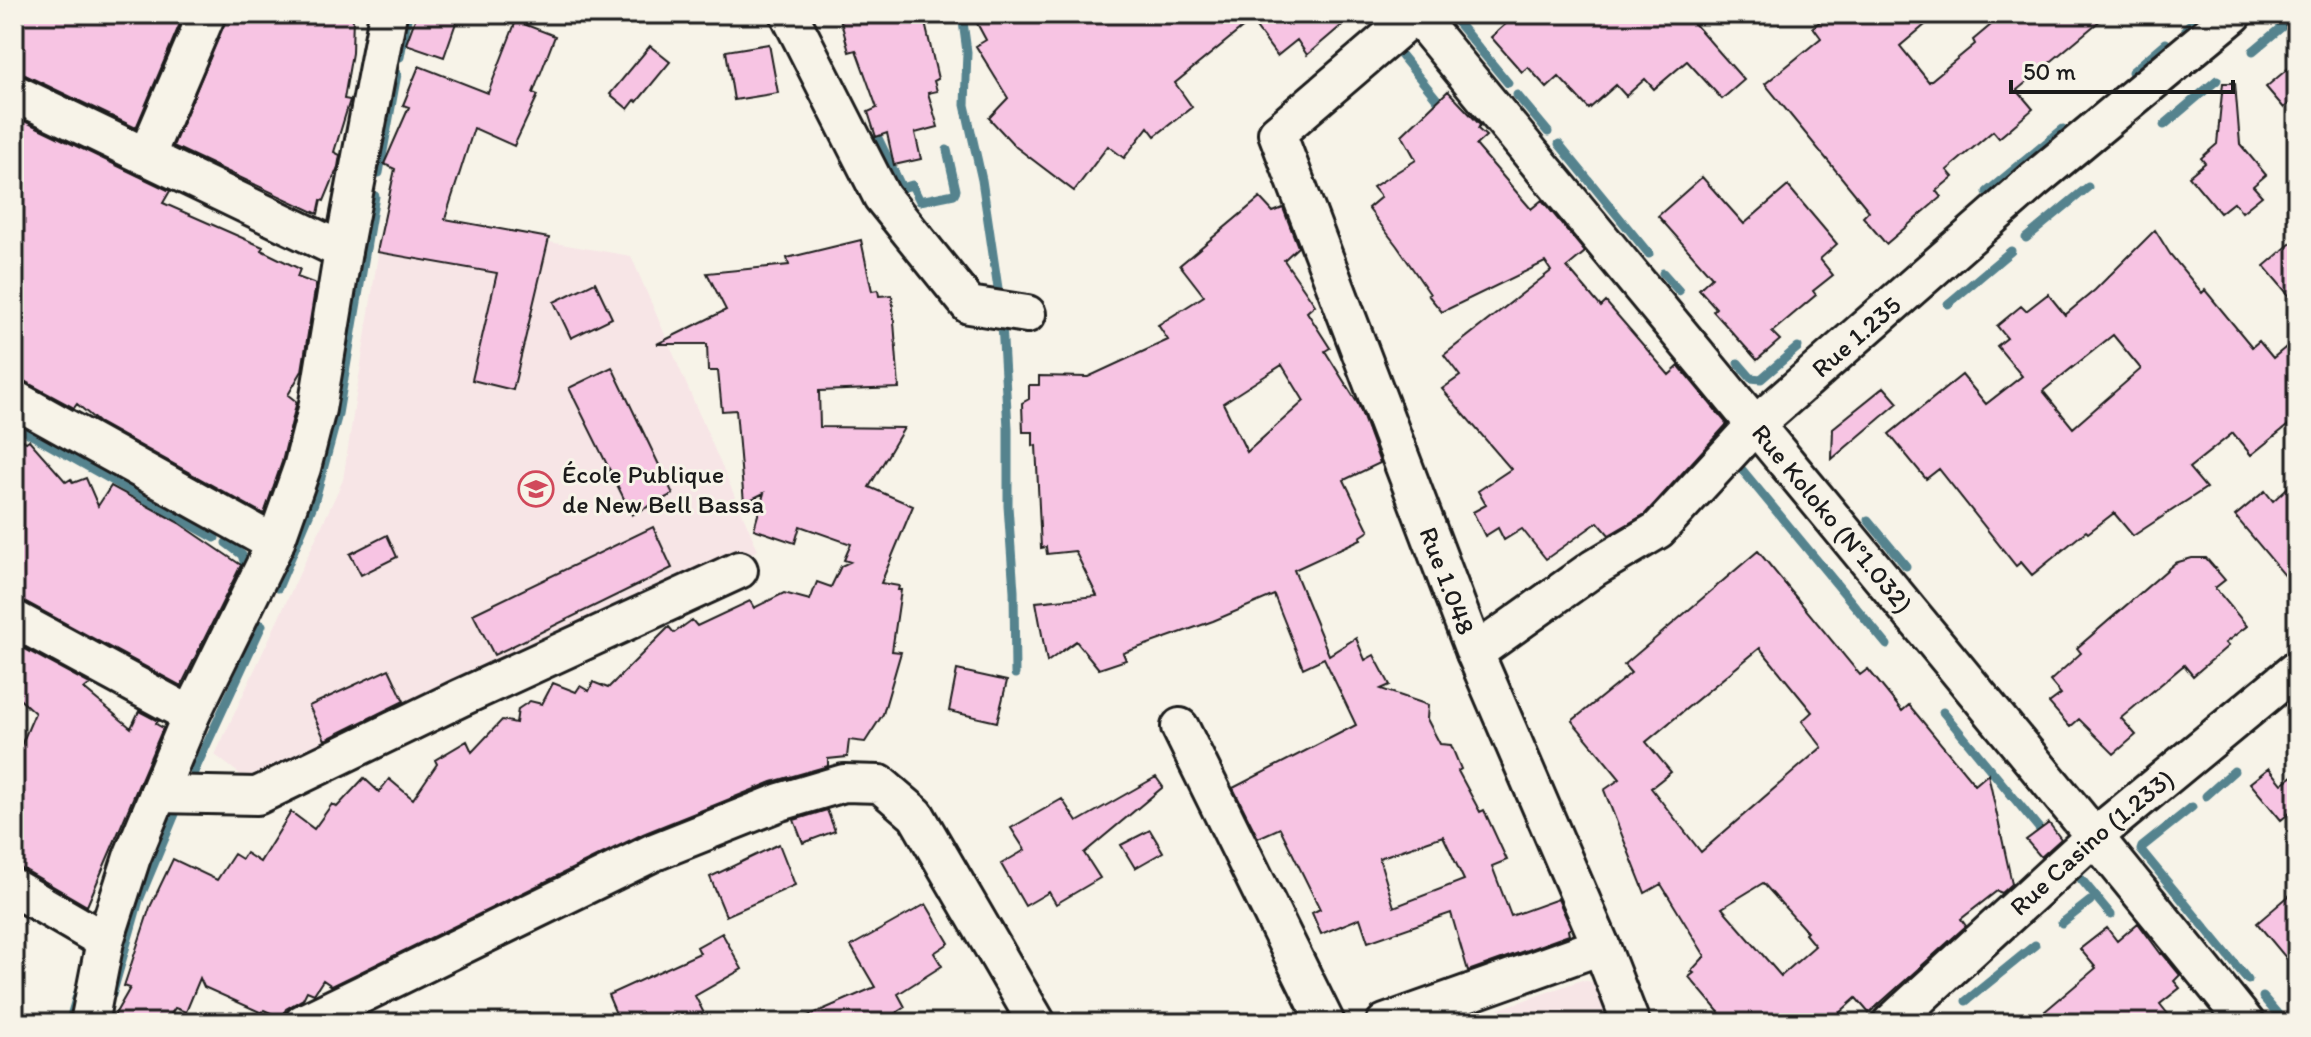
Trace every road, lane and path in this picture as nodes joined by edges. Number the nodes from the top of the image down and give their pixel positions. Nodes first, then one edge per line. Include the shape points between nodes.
1 (207, 14) edge
2 (388, 14) edge
3 (789, 14) edge
4 (1416, 14) edge
5 (2234, 14) edge
6 (14, 93) edge
7 (146, 157) junction
8 (343, 251) junction
9 (1027, 314) dead end
10 (14, 399) edge
11 (1754, 426) junction
12 (275, 544) junction
13 (739, 570) dead end
14 (14, 619) edge
15 (1475, 653) junction
16 (2297, 669) edge
17 (191, 715) junction
18 (1180, 727) dead end
19 (158, 794) junction
20 (2095, 836) junction
21 (14, 888) edge
22 (105, 941) junction
23 (1601, 946) junction
24 (89, 1023) edge
25 (303, 1023) edge
26 (1037, 1023) edge
27 (1326, 1023) edge
28 (1385, 1023) edge
29 (1631, 1023) edge
30 (1891, 1023) edge
31 (2246, 1023) edge

1 - 7 street
2 - 8 street
3 - 9 street via 882,197 969,305
4 - 11 street, Rue Koloko (N°1.032)
4 - 15 street, Rue 1.048 via 1277,133
5 - 11 street, Rue 1.235 via 2033,181
6 - 7 street
7 - 8 street
8 - 12 street via 317,409
10 - 12 street
11 - 15 street, Rue 1.235 via 1658,530 1594,568
11 - 20 street, Rue Koloko (N°1.032)
12 - 17 street
13 - 19 street via 257,796
14 - 17 street
15 - 23 street, Rue 1.048
16 - 20 street, Rue Casino (1.233)
17 - 19 street
18 - 27 street
19 - 22 street
20 - 30 street, Rue Casino (1.233)
20 - 31 street, Rue Koloko (N°1.032)
21 - 22 street
22 - 24 street
23 - 28 street
23 - 29 street, Rue 1.048
25 - 26 street via 652,853 780,802 844,783 880,784 916,815

